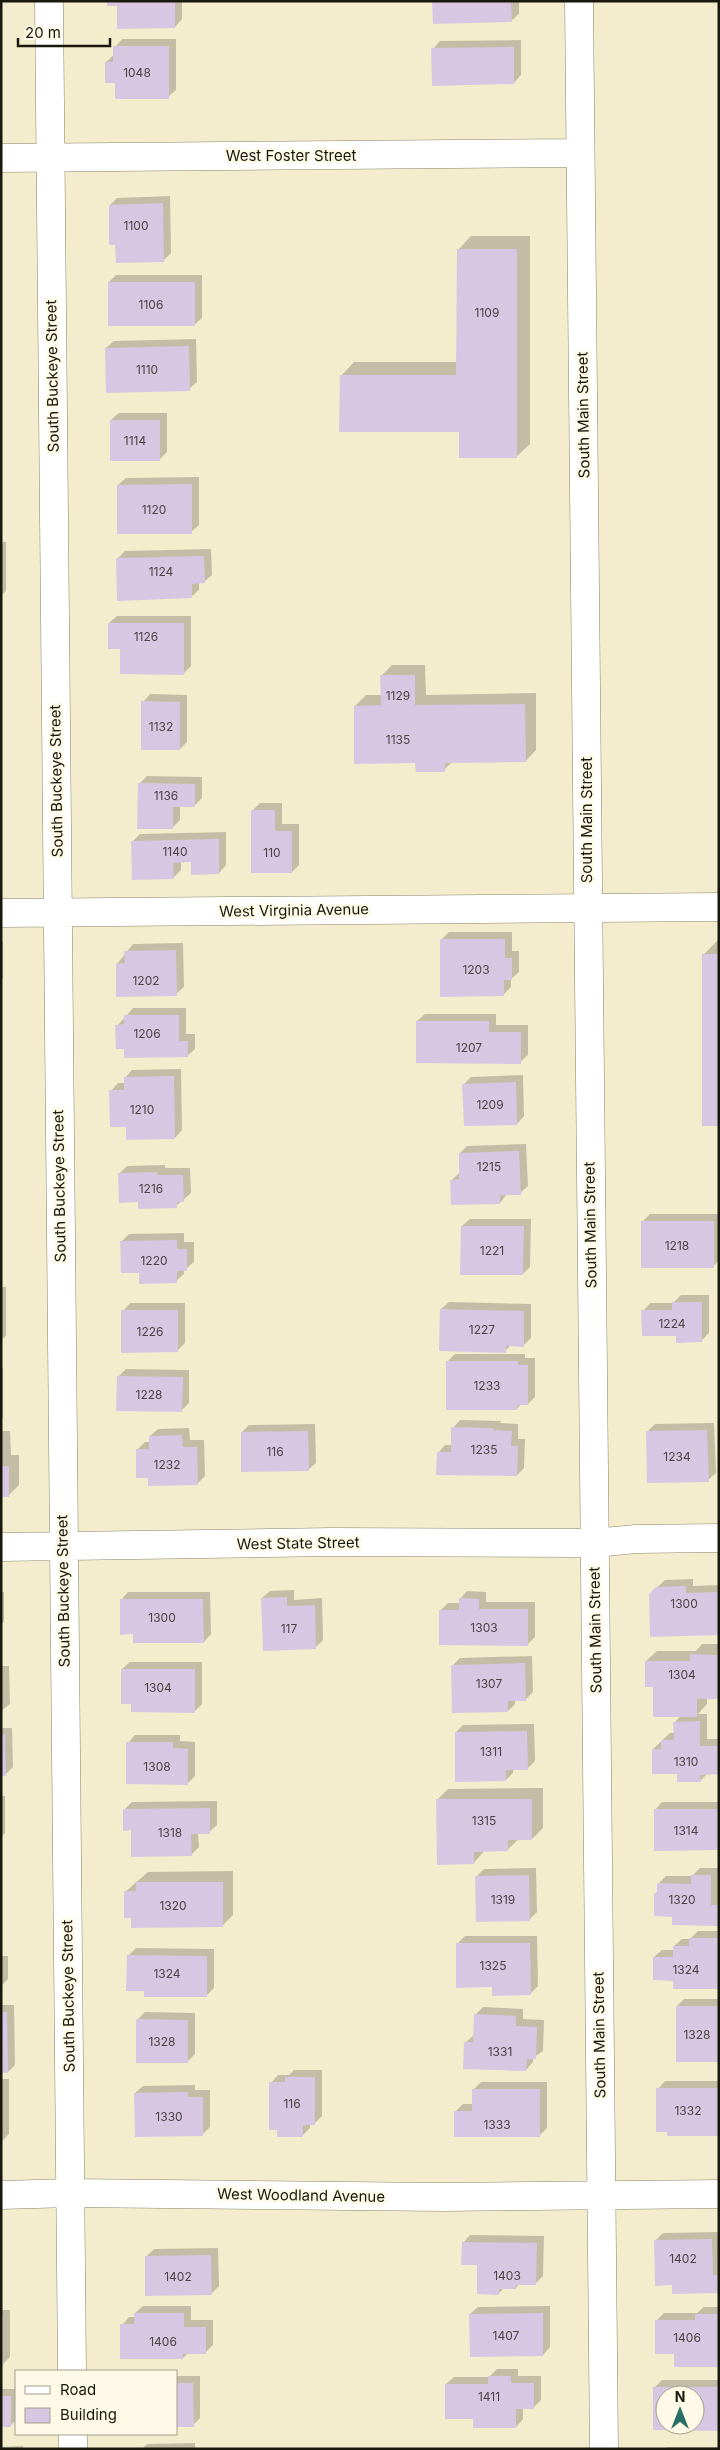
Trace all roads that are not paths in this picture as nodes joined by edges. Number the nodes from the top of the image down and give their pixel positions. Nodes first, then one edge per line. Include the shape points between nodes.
1 (48, 1) edge
2 (579, 1) edge
3 (580, 152) junction
4 (50, 157) junction
5 (1, 158) edge
6 (587, 907) junction
7 (719, 907) edge
8 (1, 913) edge
9 (57, 913) junction
10 (719, 1538) edge
11 (594, 1543) junction
12 (1, 1547) edge
13 (63, 1547) junction
14 (71, 2193) junction
15 (719, 2194) edge
16 (1, 2195) edge
17 (600, 2195) junction
18 (72, 2370) edge
19 (73, 2435) edge
20 (73, 2449) edge
21 (604, 2449) edge

1 - 4 street, South Buckeye Street
2 - 3 street, South Main Street
3 - 4 street, West Foster Street
3 - 6 street, South Main Street
4 - 5 street, West Foster Street
4 - 9 street, South Buckeye Street
6 - 7 street, West Virginia Avenue
6 - 9 street, West Virginia Avenue
6 - 11 street, South Main Street
8 - 9 street, West Virginia Avenue
9 - 13 street, South Buckeye Street
10 - 11 street, West State Street
11 - 13 street, West State Street via 332,1542
11 - 17 street, South Main Street
12 - 13 street, West State Street
13 - 14 street, South Buckeye Street
14 - 16 street, West Woodland Avenue
14 - 17 street, West Woodland Avenue via 442,2197
14 - 18 street, South Buckeye Street
15 - 17 street, West Woodland Avenue
17 - 21 street, South Main Street
19 - 20 street

